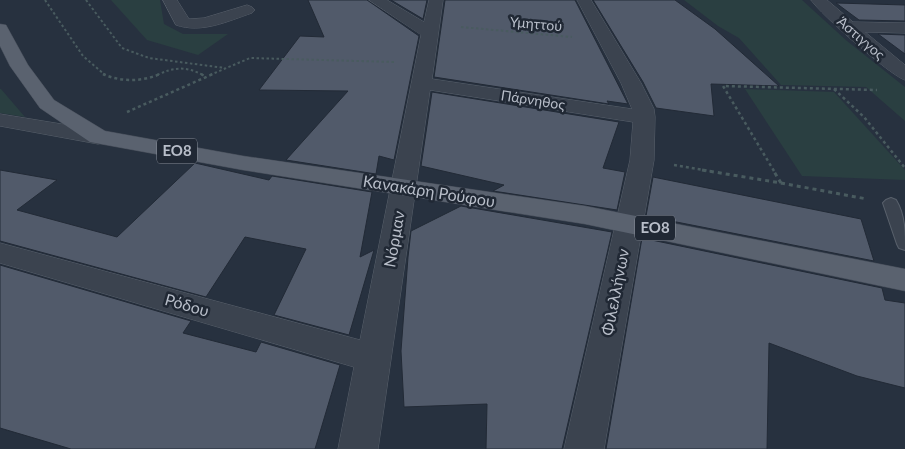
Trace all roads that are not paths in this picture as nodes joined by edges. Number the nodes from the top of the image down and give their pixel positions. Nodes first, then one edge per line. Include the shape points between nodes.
1 (170, 0) edge
2 (376, 0) edge
3 (436, 0) edge
4 (584, 0) edge
5 (818, 0) edge
6 (247, 10) dead end
7 (848, 27) junction
8 (905, 28) edge
9 (0, 29) edge
10 (430, 32) junction
11 (423, 73) junction
12 (905, 74) edge
13 (644, 116) junction
14 (0, 120) edge
15 (98, 137) junction
16 (403, 186) junction
17 (891, 203) road end
18 (629, 224) junction
19 (905, 244) edge
20 (0, 253) edge
21 (905, 280) edge
22 (373, 358) junction
23 (358, 449) edge
24 (584, 449) edge

1 - 6 street via 187,25
2 - 10 street
3 - 10 street, Νόρμαν
4 - 13 street, Φιλελλήνων via 631,83
5 - 7 street, Άστιγγος
7 - 8 street
7 - 12 street, Άστιγγος
9 - 15 main road, Κανακάρη Ρούφου / ΕΟ8 via 19,66 46,104
10 - 11 street, Νόρμαν
11 - 13 street, Πάρνηθος
11 - 16 street, Νόρμαν
13 - 18 street, Φιλελλήνων via 642,160
14 - 15 street
15 - 16 main road, Κανακάρη Ρούφου / ΕΟ8 via 243,164
16 - 18 main road, Κανακάρη Ρούφου / ΕΟ8
16 - 22 street, Νόρμαν
17 - 19 lane
18 - 21 main road, Κανακάρη Ρούφου / ΕΟ8
18 - 24 street, Φιλελλήνων
20 - 22 street, Ρόδου
22 - 23 street, Νόρμαν

